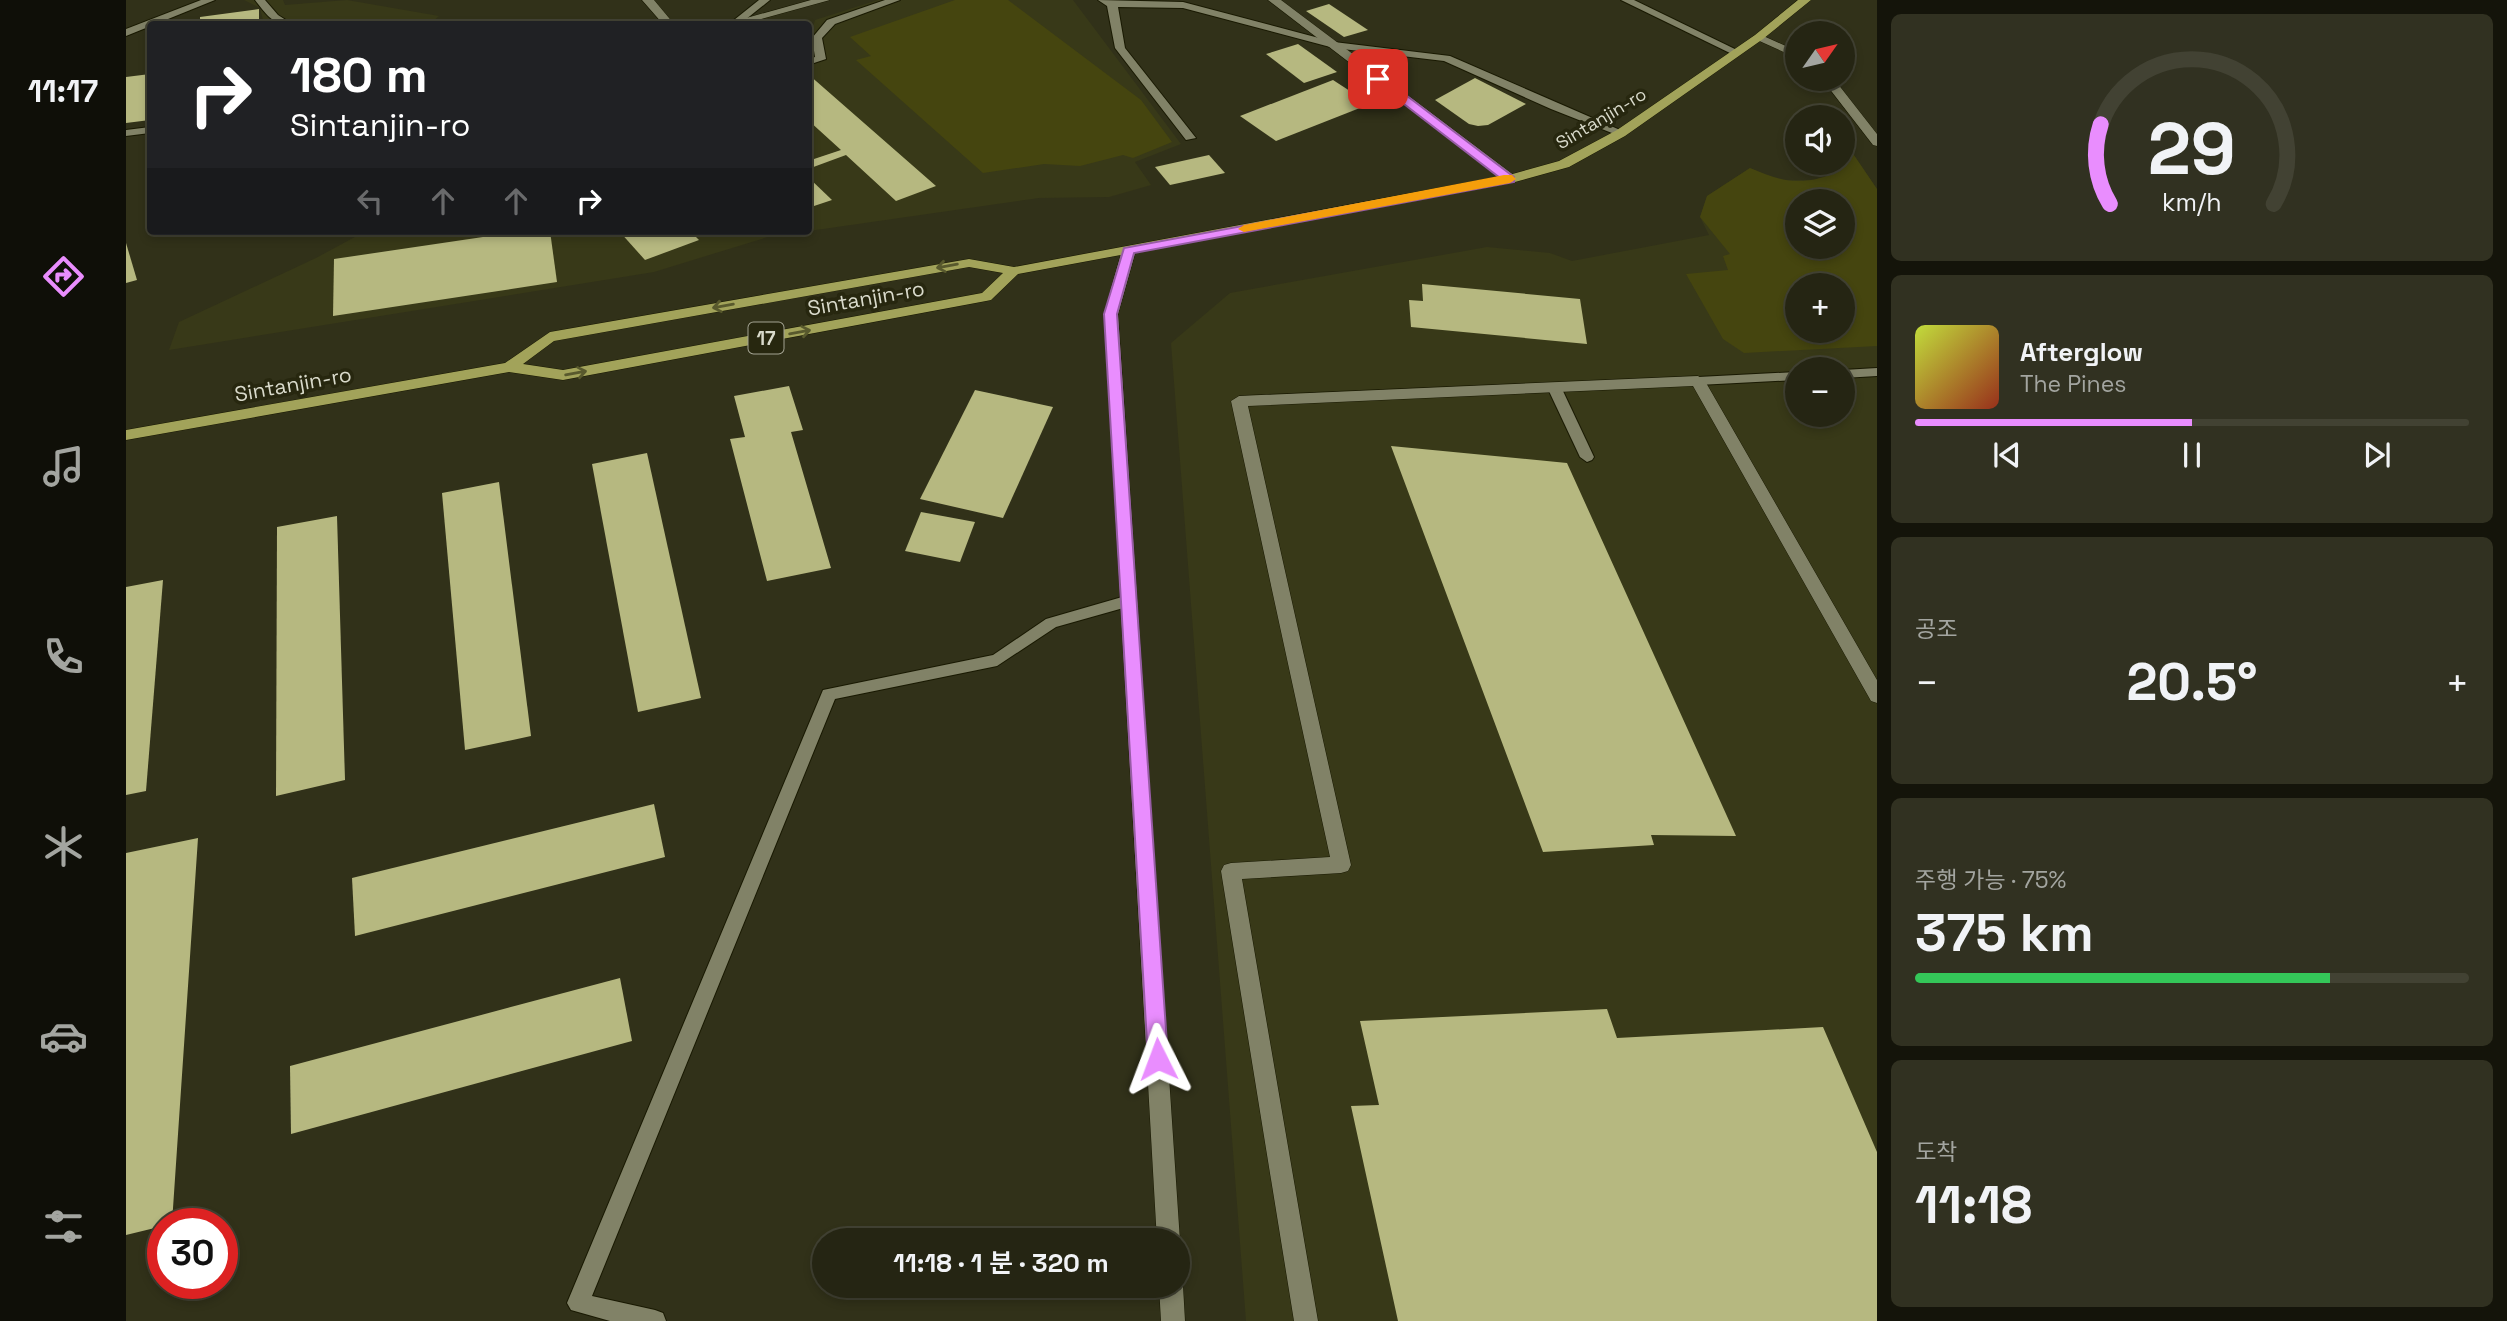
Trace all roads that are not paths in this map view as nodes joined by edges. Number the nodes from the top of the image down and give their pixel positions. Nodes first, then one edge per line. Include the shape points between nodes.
1 (210, 0) edge
2 (260, 0) edge
3 (648, 0) edge
4 (765, 0) edge
5 (824, 0) edge
6 (895, 0) edge
7 (1274, 0) edge
8 (1626, 0) edge
9 (1805, 0) edge
10 (1108, 2) edge
11 (157, 21) edge
12 (281, 21) edge
13 (666, 21) edge
14 (736, 21) edge
15 (744, 21) edge
16 (147, 25) edge
17 (126, 33) edge
18 (1759, 37) junction
19 (1334, 46) junction
20 (1785, 49) edge
21 (1737, 52) junction
22 (812, 61) edge
23 (1837, 91) edge
24 (147, 130) edge
25 (126, 133) edge
26 (1621, 133) junction
27 (1190, 138) dead end
28 (1877, 142) edge
29 (1510, 179) junction
30 (1129, 250) junction
31 (1014, 271) junction
32 (509, 367) junction
33 (1877, 372) edge
34 (1855, 373) edge
35 (1785, 377) edge
36 (1698, 381) junction
37 (1555, 389) junction
38 (126, 435) edge
39 (1587, 457) dead end
40 (1129, 601) junction
41 (1877, 696) edge
42 (1168, 1228) edge
43 (1172, 1298) edge
44 (655, 1321) edge
45 (1173, 1321) edge
46 (1306, 1321) edge

1 - 11 lane
2 - 12 lane
3 - 13 street
4 - 14 lane
5 - 15 street
6 - 22 lane via 831,22 817,38 821,59
7 - 19 street
8 - 21 lane
9 - 18 main road, Sintanjin-ro / 17
10 - 19 lane via 1183,5
10 - 27 lane via 1120,48
16 - 17 lane
18 - 20 street
18 - 21 main road, Sintanjin-ro / 17
19 - 26 lane via 1446,58
19 - 29 street
21 - 26 main road, Sintanjin-ro / 17
23 - 28 street
24 - 25 lane
26 - 29 main road, Sintanjin-ro / 17 via 1564,164
29 - 30 main road, Sintanjin-ro / 17
30 - 31 main road, Sintanjin-ro / 17
30 - 40 street via 1111,314
31 -> 32 main road, Sintanjin-ro / 17 via 969,263 550,337
32 -> 31 main road, Sintanjin-ro / 17 via 563,375 986,297
32 - 38 main road, Sintanjin-ro / 17
33 - 34 lane
35 - 36 lane
36 - 37 street
36 - 41 street
37 - 39 lane
37 - 46 street via 1239,401 1341,865 1231,871
40 - 42 street
40 - 44 lane via 1051,623 997,660 829,694 578,1303
43 - 45 street

